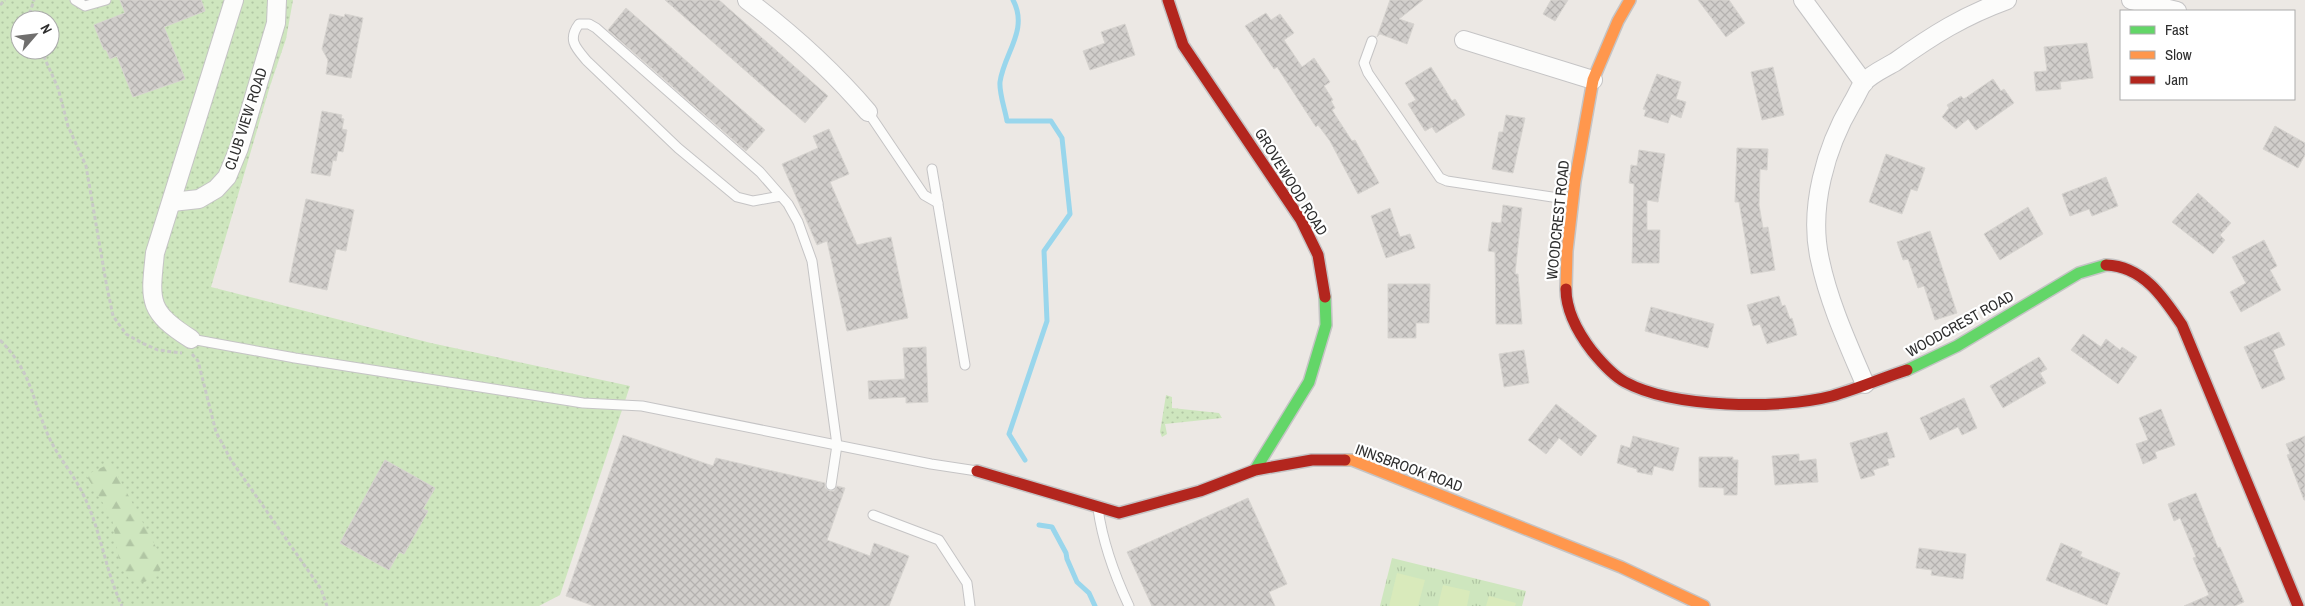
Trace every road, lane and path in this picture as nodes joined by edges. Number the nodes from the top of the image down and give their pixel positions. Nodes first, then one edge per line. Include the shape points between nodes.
1 (5, 0) edge
2 (75, 0) edge
3 (106, 0) edge
4 (234, 0) edge
5 (277, 0) edge
6 (747, 0) edge
7 (1168, 0) edge
8 (1630, 0) edge
9 (1803, 0) edge
10 (2007, 0) edge
11 (2131, 0) edge
12 (0, 5) edge
13 (2173, 10) edge
14 (1464, 40) dead end
15 (1372, 41) dead end
16 (1593, 80) junction
17 (1864, 83) junction
18 (868, 112) joint
19 (932, 169) dead end
20 (781, 196) junction
21 (1572, 200) junction
22 (172, 202) junction
23 (938, 203) junction
24 (191, 339) joint
25 (0, 340) edge
26 (965, 364) dead end
27 (1865, 384) junction
28 (837, 446) junction
29 (1255, 470) junction
30 (977, 471) joint
31 (831, 485) dead end
32 (1098, 507) junction
33 (873, 515) dead end
34 (122, 606) edge
35 (970, 606) edge
36 (1129, 606) edge
37 (1704, 606) edge
38 (2298, 606) edge

1 - 12 path
2 - 3 lane via 85,6
4 - 22 street
5 - 22 street, CLUB VIEW ROAD via 276,23 239,148 227,177 216,190 199,199
6 - 18 street via 839,78
7 - 29 street, GROVEWOOD ROAD via 1183,45 1301,220 1318,255 1325,288 1326,325 1309,382
8 - 16 street, WOODCREST ROAD
9 - 17 street
10 - 17 street via 1946,26
11 - 13 street
14 - 16 street
15 - 21 lane via 1364,63 1368,72 1440,178
16 - 21 street, WOODCREST ROAD
17 - 27 street via 1832,145 1821,185 1816,223 1819,259 1837,316
18 - 23 lane via 924,195
19 - 23 lane
20 - 20 lane via 760,172 596,28 590,24 579,24 573,32 573,45 678,148 737,197 753,201
20 - 28 lane via 798,222 812,261
21 - 27 street, WOODCREST ROAD via 1566,293 1572,317 1582,338 1602,364 1625,382 1660,395 1701,402 1749,404 1831,396
22 - 24 street via 154,253 151,291 155,309
23 - 26 lane
24 - 28 lane via 583,403 642,406
25 - 34 path via 26,372 49,436 83,493
27 - 38 street, WOODCREST ROAD via 1909,370 1956,346 2079,273 2108,266 2131,271 2158,290 2182,325
28 - 30 lane
28 - 31 lane
29 - 32 street, INNSBROOK ROAD via 1200,491 1119,513
29 - 37 street, INNSBROOK ROAD via 1312,460 1352,460 1621,567
30 - 32 street, INNSBROOK ROAD
32 - 36 lane via 1112,570
33 - 35 lane via 939,540 967,583

